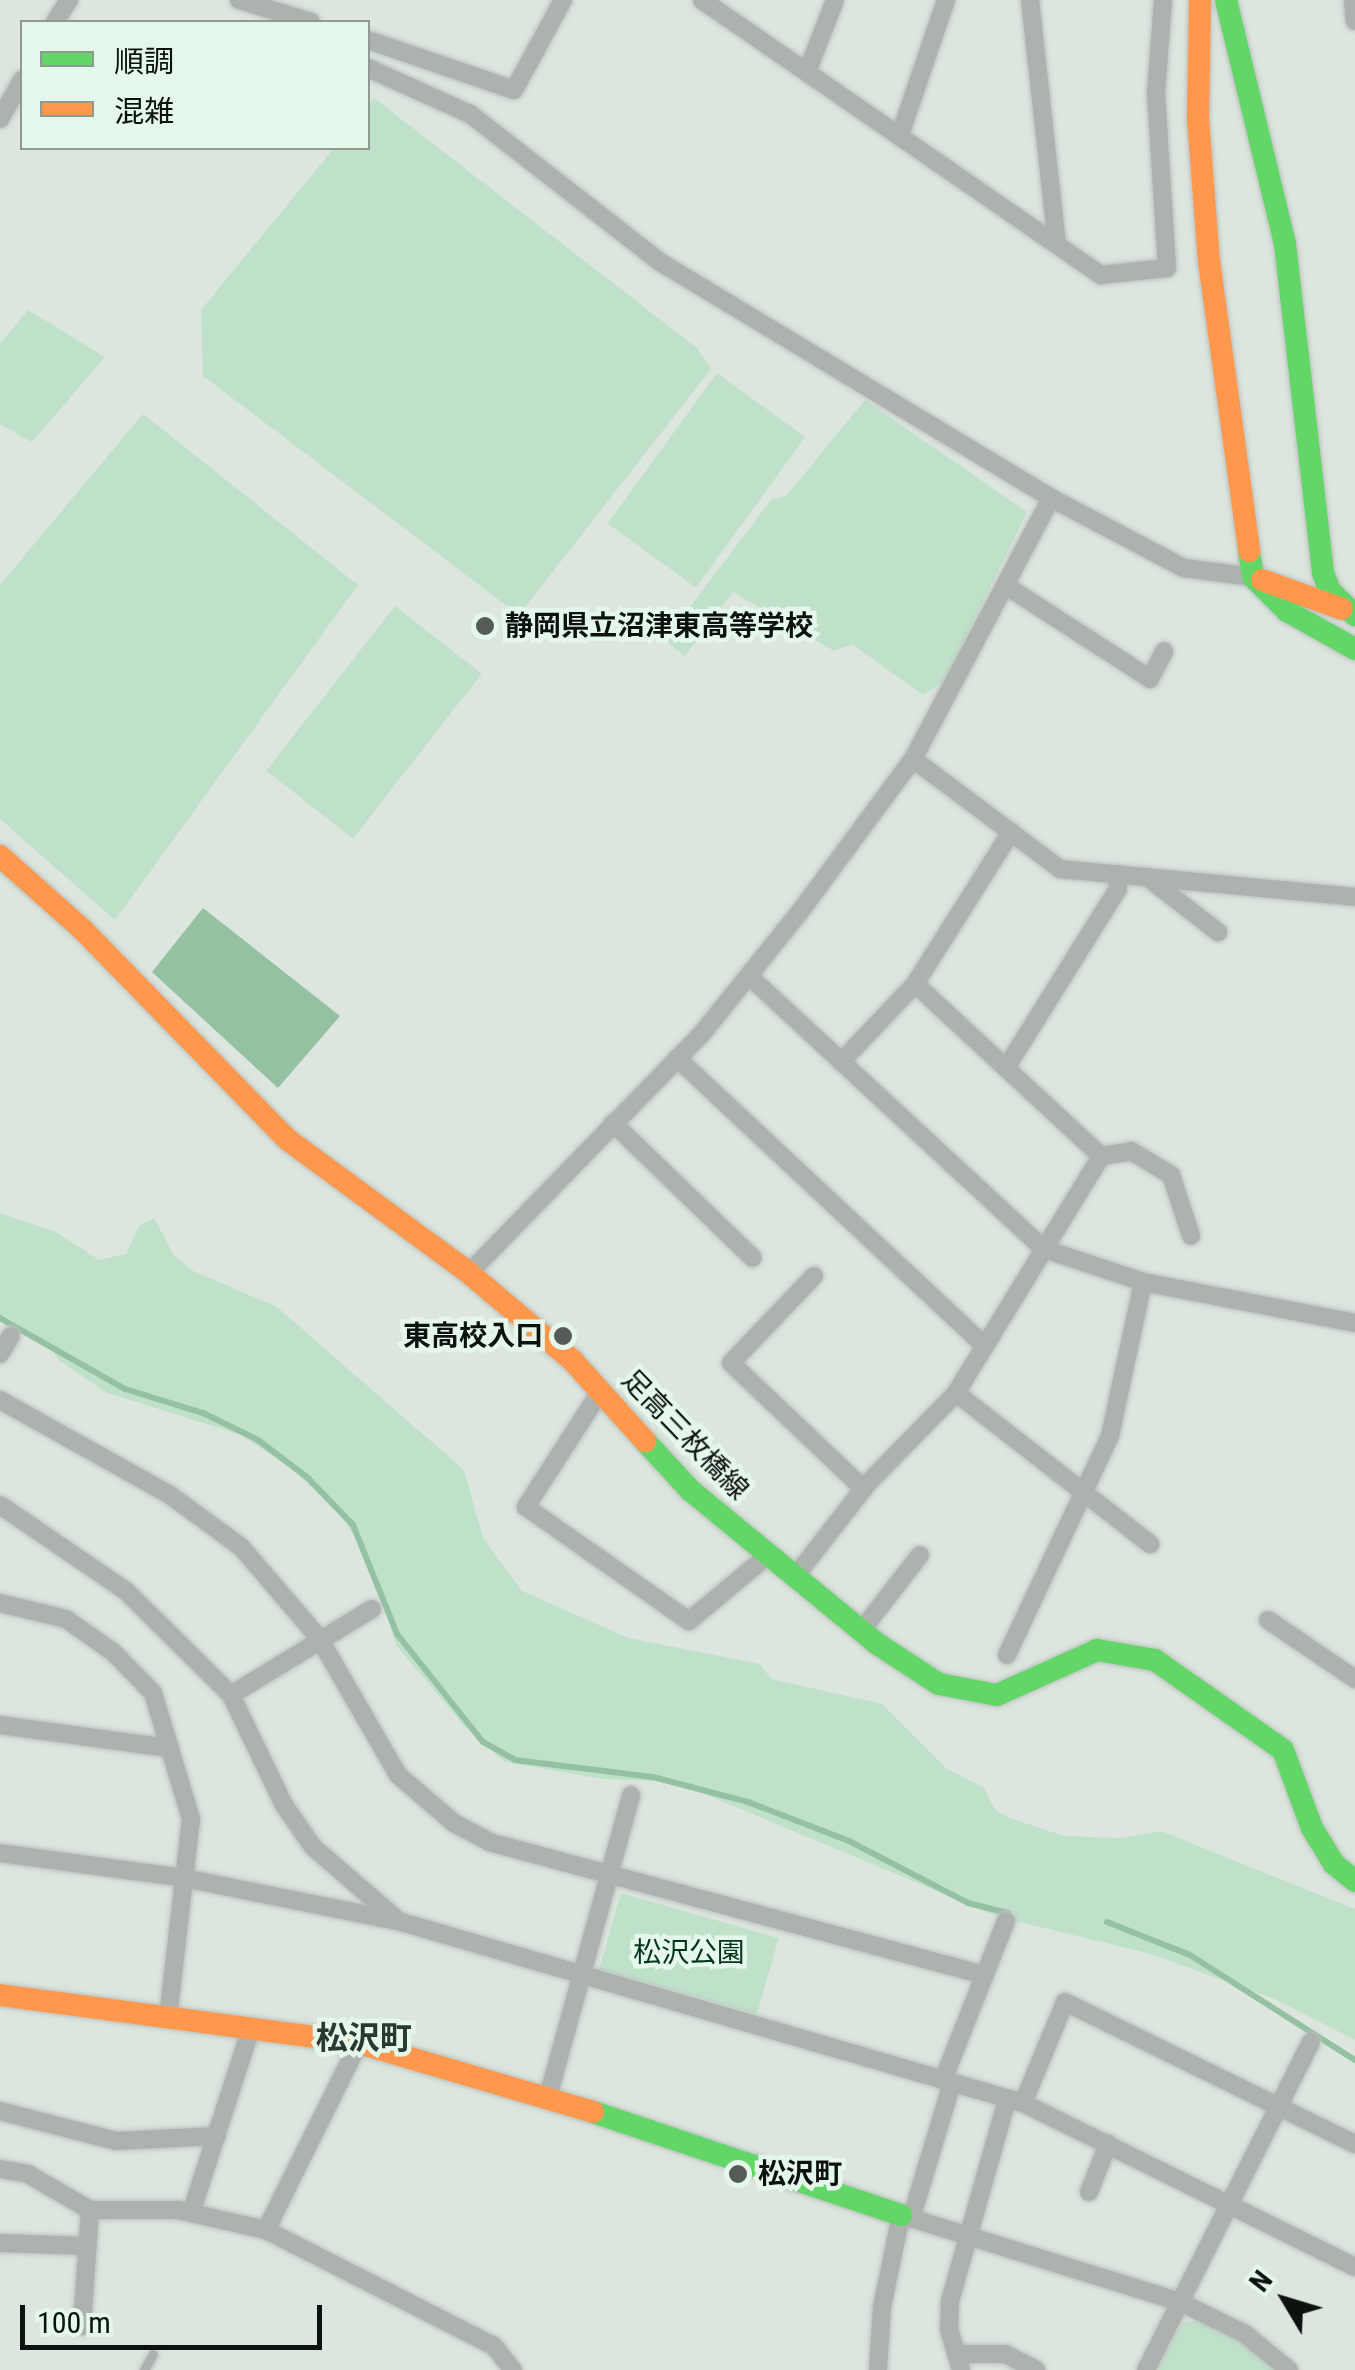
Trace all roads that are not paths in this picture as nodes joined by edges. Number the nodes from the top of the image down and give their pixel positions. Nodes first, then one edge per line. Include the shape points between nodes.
1 (238, 0) edge
2 (563, 0) edge
3 (835, 0) edge
4 (946, 0) edge
5 (1030, 0) edge
6 (1163, 0) edge
7 (1200, 0) edge
8 (1226, 0) edge
9 (1353, 0) edge
10 (704, 1) edge
11 (271, 20) edge
12 (305, 20) edge
13 (1355, 21) edge
14 (370, 41) edge
15 (370, 69) edge
16 (808, 72) junction
17 (20, 84) edge
18 (0, 119) edge
19 (900, 135) junction
20 (1057, 243) junction
21 (1051, 498) junction
22 (1253, 577) junction
23 (1008, 587) junction
24 (1352, 613) edge
25 (1355, 649) edge
26 (1164, 651) dead end
27 (913, 759) junction
28 (1011, 832) junction
29 (0, 856) edge
30 (1118, 874) junction
31 (1147, 876) junction
32 (1355, 897) edge
33 (1218, 932) dead end
34 (748, 976) junction
35 (915, 984) junction
36 (678, 1058) junction
37 (842, 1062) junction
38 (1006, 1068) junction
39 (613, 1123) junction
40 (1102, 1156) junction
41 (1191, 1236) dead end
42 (1044, 1249) junction
43 (753, 1258) dead end
44 (469, 1274) junction
45 (814, 1276) dead end
46 (1143, 1282) junction
47 (1355, 1324) edge
48 (11, 1336) dead end
49 (985, 1346) junction
50 (0, 1354) edge
51 (600, 1392) junction
52 (956, 1393) junction
53 (0, 1400) edge
54 (864, 1489) junction
55 (1084, 1491) junction
56 (0, 1505) edge
57 (1150, 1544) dead end
58 (920, 1555) dead end
59 (767, 1556) junction
60 (794, 1578) junction
61 (0, 1603) edge
62 (372, 1609) dead end
63 (1268, 1620) dead end
64 (861, 1631) junction
65 (319, 1638) junction
66 (1007, 1655) dead end
67 (1355, 1679) edge
68 (232, 1696) junction
69 (0, 1725) edge
70 (169, 1748) junction
71 (631, 1795) dead end
72 (0, 1853) edge
73 (609, 1874) junction
74 (184, 1878) junction
75 (1355, 1881) edge
76 (398, 1921) junction
77 (1006, 1921) dead end
78 (582, 1974) junction
79 (984, 1975) junction
80 (0, 1995) edge
81 (168, 2017) junction
82 (251, 2028) junction
83 (359, 2042) junction
84 (1311, 2042) dead end
85 (948, 2082) junction
86 (548, 2097) junction
87 (1015, 2101) junction
88 (1277, 2107) junction
89 (0, 2110) edge
90 (217, 2136) junction
91 (1108, 2144) junction
92 (1355, 2144) edge
93 (0, 2169) edge
94 (1089, 2192) dead end
95 (1228, 2203) junction
96 (90, 2210) junction
97 (192, 2213) junction
98 (906, 2217) junction
99 (266, 2230) junction
100 (964, 2238) junction
101 (0, 2243) edge
102 (88, 2246) junction
103 (1355, 2267) edge
104 (1180, 2302) junction
105 (82, 2326) dead end
106 (153, 2354) dead end
107 (958, 2362) edge
108 (144, 2370) edge
109 (513, 2370) edge
110 (878, 2370) edge
111 (1036, 2370) edge
112 (1146, 2370) edge
113 (1288, 2370) edge

1 - 11 street
1 - 12 street
2 - 14 street via 514,90
3 - 16 street
4 - 19 street
5 - 20 street
6 - 20 street via 1156,93 1167,268 1101,275
7 - 22 street via 1198,119 1209,260
8 - 24 street via 1285,244 1323,573
9 - 13 street
10 - 16 street
15 - 21 street via 470,114 660,262
16 - 19 street
17 - 18 street
19 - 20 street
21 - 22 street via 1184,568
21 - 23 street
22 - 24 street
22 - 25 street via 1288,610
23 - 26 street via 1150,679
23 - 27 street
27 - 28 street
27 - 34 street
28 - 30 street via 1060,869
28 - 35 street
29 - 44 street, 足高三枚橋線 via 83,930 288,1140
30 - 31 street
30 - 38 street via 1118,889
31 - 32 street
31 - 33 street
34 - 36 street
34 - 37 street
35 - 37 street
35 - 38 street
36 - 39 street
36 - 49 street
37 - 42 street
38 - 40 street
39 - 43 street
39 - 44 street
40 - 41 street via 1131,1150 1171,1175
40 - 42 street
42 - 46 street
42 - 49 street
44 - 51 street, 足高三枚橋線
45 - 54 street via 731,1363
46 - 47 street
46 - 55 street via 1110,1436
48 - 50 street
49 - 52 street
51 - 59 street, 足高三枚橋線 via 690,1490
51 - 59 street via 526,1508 688,1622
52 - 54 street
52 - 55 street
53 - 65 street via 209,1520
54 - 60 street
55 - 57 street
55 - 66 street
56 - 68 street via 126,1591
58 - 64 street
59 - 60 street, 足高三枚橋線
60 - 64 street, 足高三枚橋線
61 - 70 street via 66,1619 113,1652 152,1693
62 - 65 street
63 - 67 street
64 - 75 street, 足高三枚橋線 via 940,1684 980,1695 997,1695 1097,1650 1155,1660 1282,1750 1312,1828 1334,1864
65 - 68 street
65 - 73 street via 386,1760 424,1800 489,1842
68 - 76 street via 284,1805 313,1847
69 - 70 street
70 - 74 street via 190,1819
71 - 73 street
72 - 74 street
73 - 78 street
73 - 79 street
74 - 76 street
74 - 81 street
76 - 78 street
77 - 79 street
78 - 85 street
78 - 86 street
79 - 85 street
80 - 81 street
81 - 82 street
82 - 83 street
82 - 90 street
83 - 86 street
83 - 99 street
84 - 88 street
85 - 87 street
85 - 98 street
86 - 98 street
87 - 88 street via 1065,2002
87 - 91 street
87 - 100 street
88 - 92 street
88 - 95 street
89 - 90 street via 116,2141
90 - 97 street
91 - 94 street
91 - 95 street
93 - 96 street via 28,2174
95 - 103 street
95 - 104 street
96 - 97 street
96 - 102 street
97 - 99 street
98 - 100 street
98 - 110 street via 882,2307
99 - 109 street via 494,2346
100 - 104 street
100 - 107 street via 950,2301
101 - 102 street
102 - 105 street
104 - 112 street
104 - 113 street via 1244,2334
106 - 108 lane
107 - 111 street via 1005,2354

